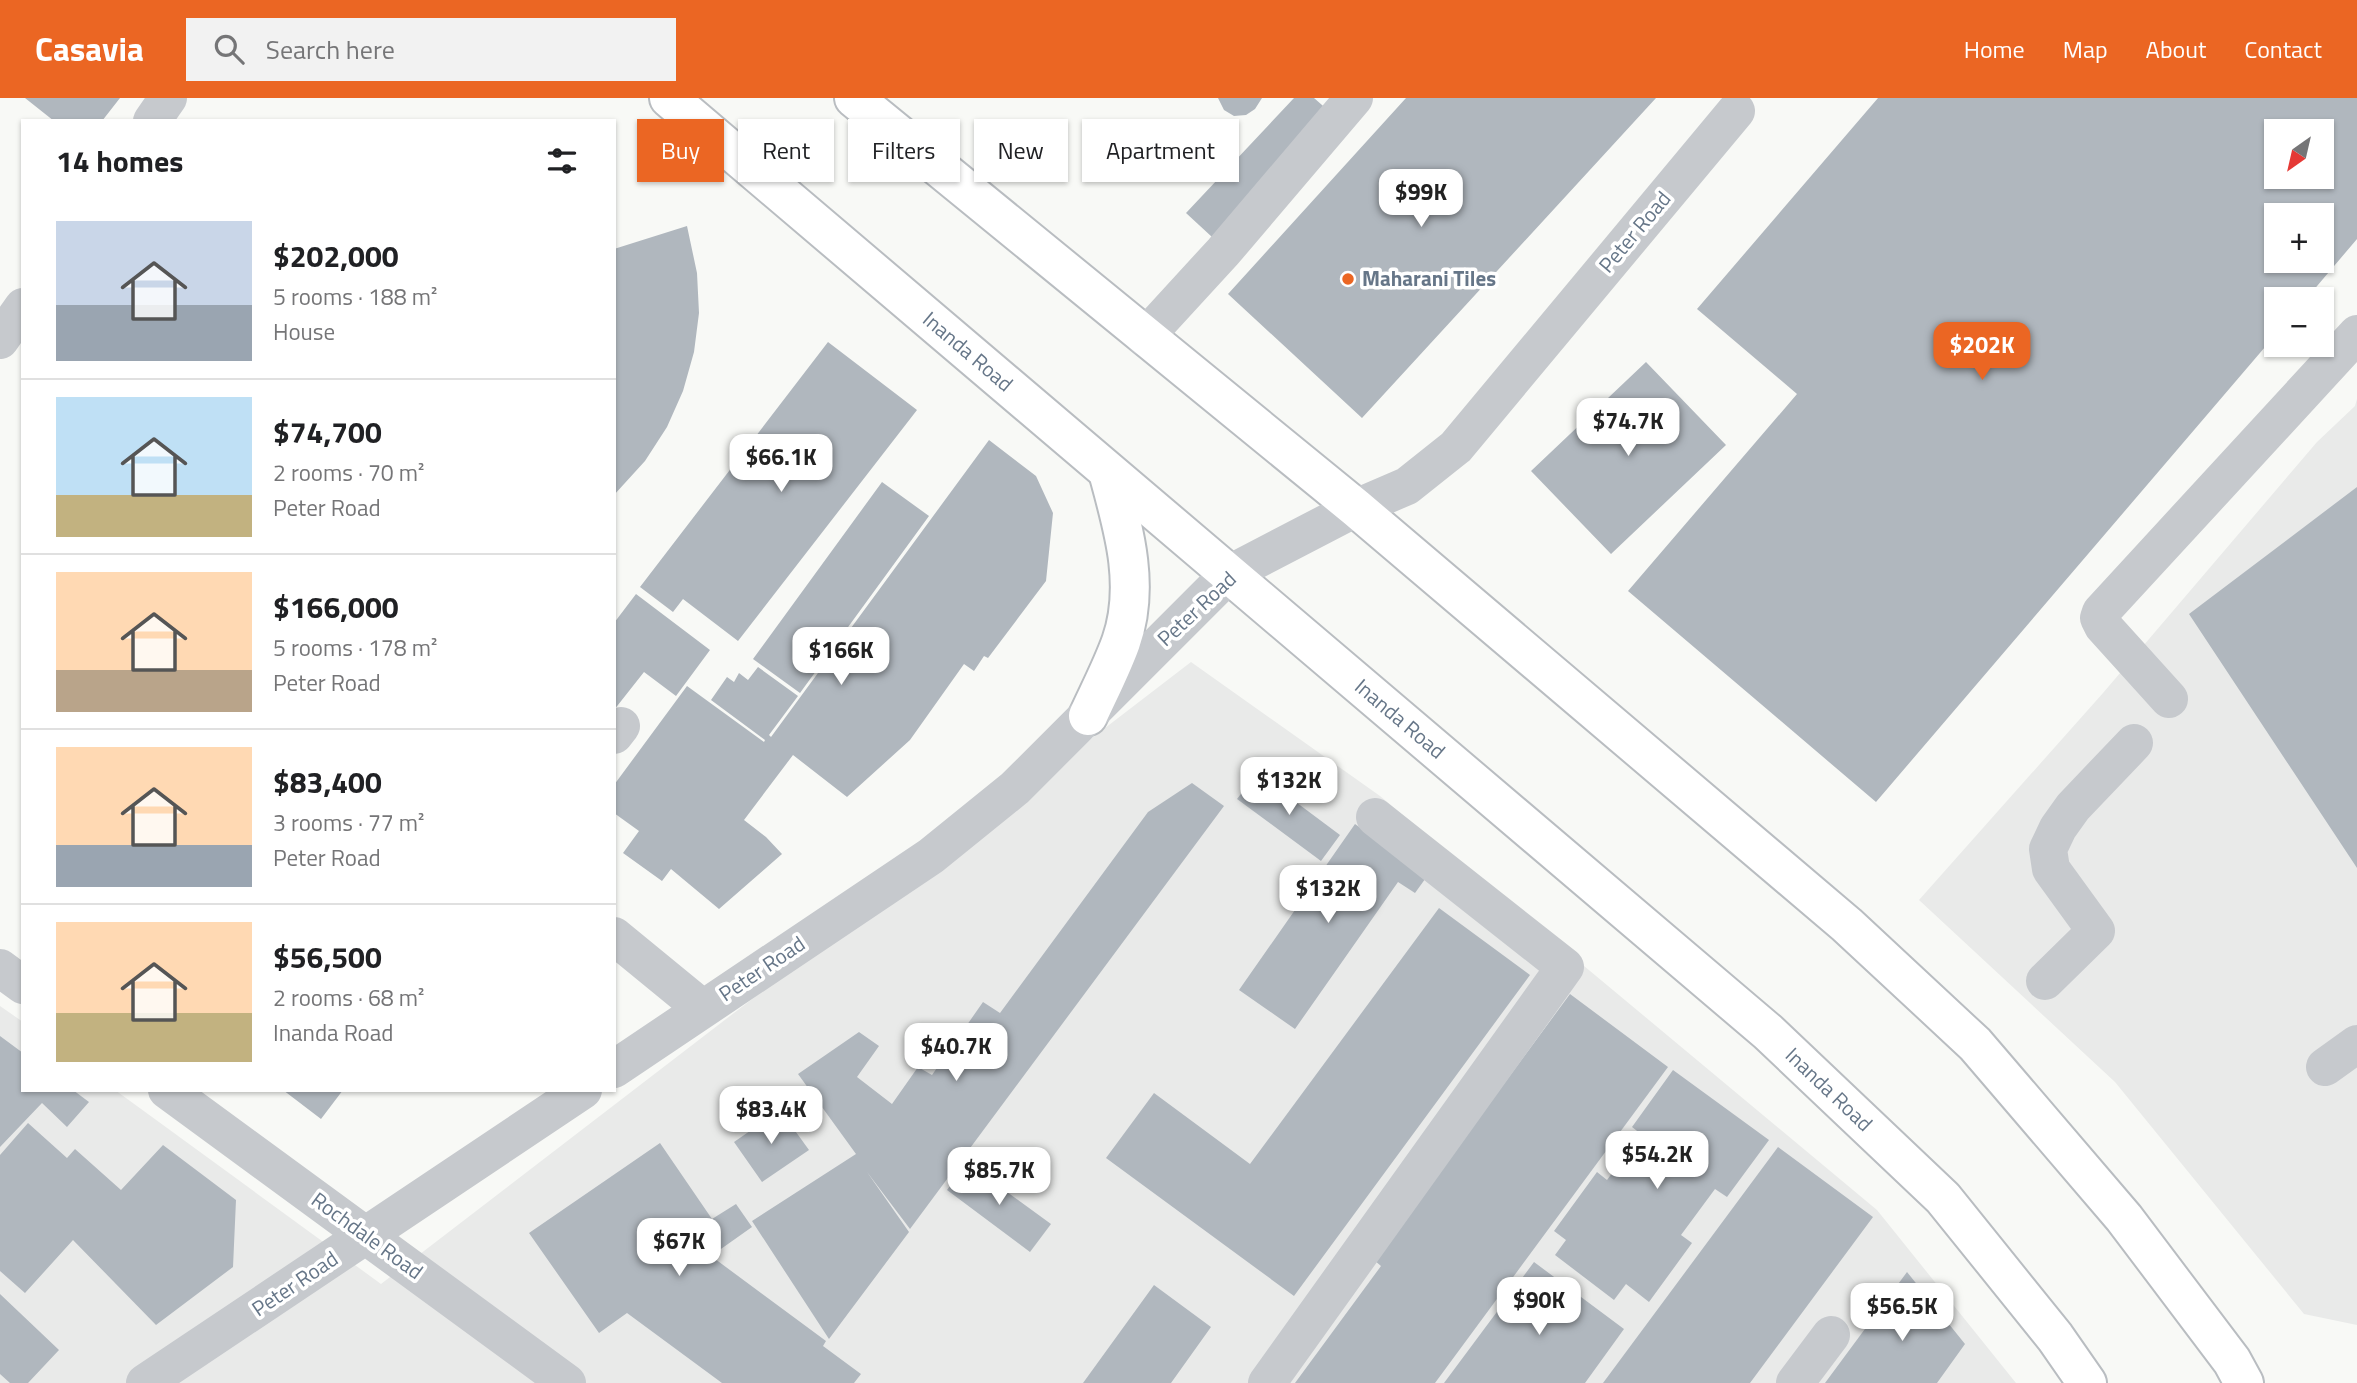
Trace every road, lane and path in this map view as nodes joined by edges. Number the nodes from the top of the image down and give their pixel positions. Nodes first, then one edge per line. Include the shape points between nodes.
1 (168, 98) edge
2 (669, 98) edge
3 (854, 98) edge
4 (1354, 98) edge
5 (1736, 111) dead end
6 (153, 119) edge
7 (21, 310) edge
8 (2357, 334) edge
9 (1145, 337) junction
10 (0, 340) edge
11 (1108, 472) junction
12 (1356, 508) junction
13 (1229, 574) junction
14 (2169, 699) dead end
15 (1088, 716) junction
16 (2134, 743) dead end
17 (1375, 817) dead end
18 (616, 938) edge
19 (0, 968) edge
20 (2045, 981) dead end
21 (21, 984) edge
22 (703, 1009) junction
23 (2357, 1044) edge
24 (2325, 1067) dead end
25 (616, 1068) edge
26 (170, 1092) edge
27 (580, 1092) edge
28 (367, 1236) junction
29 (1831, 1335) dead end
30 (145, 1383) edge
31 (567, 1383) edge
32 (1267, 1383) edge
33 (1795, 1383) edge
34 (2087, 1383) edge
35 (2244, 1383) edge

1 - 6 street
2 - 11 main road, Inanda Road
3 - 9 main road
4 - 9 street
5 - 12 street, Peter Road via 1456,447 1407,486
7 - 10 street
8 - 14 street via 2101,612 2103,626
9 - 12 main road
11 - 13 main road, Inanda Road
11 - 15 main road via 1127,540 1130,589 1122,640
12 - 13 street, Peter Road
12 - 35 main road via 1847,925 1976,1044 2124,1217
13 - 15 street, Peter Road
13 - 34 main road, Inanda Road via 1768,1032 1942,1198
15 - 22 street, Peter Road via 1015,788 931,856
16 - 20 street via 2073,807 2049,849 2051,869 2096,931
17 - 32 street via 1565,967
18 - 22 street
19 - 21 street
22 - 25 street, Peter Road
23 - 24 street
26 - 28 street, Rochdale Road
27 - 28 street, Peter Road
28 - 30 street, Peter Road
28 - 31 street, Rochdale Road
29 - 33 street

